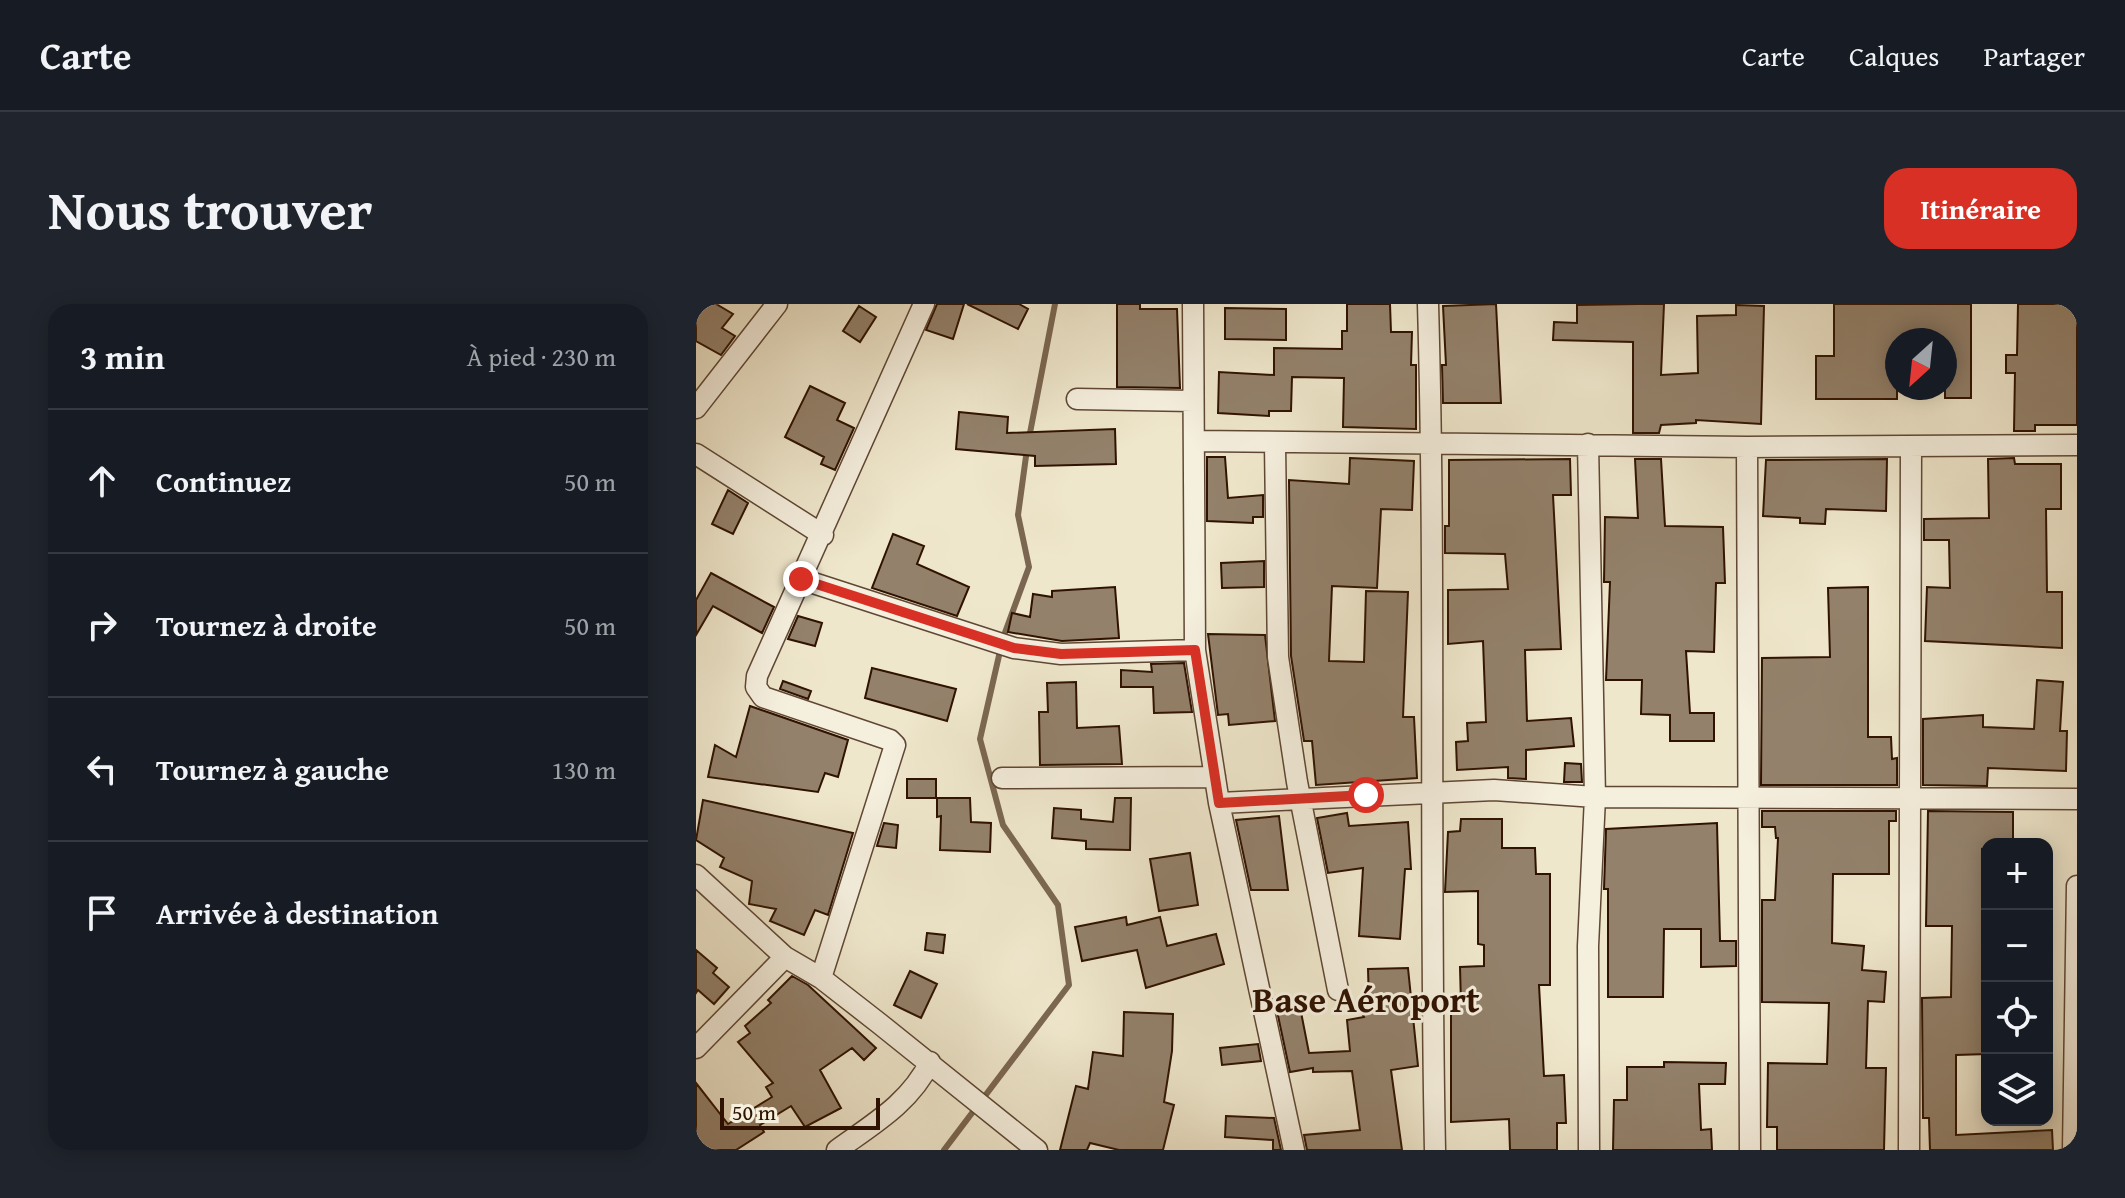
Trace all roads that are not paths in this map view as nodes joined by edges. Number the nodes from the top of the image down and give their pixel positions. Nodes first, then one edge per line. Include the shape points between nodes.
1 (777, 304) edge
2 (924, 304) edge
3 (1193, 304) edge
4 (1428, 304) edge
5 (1077, 399) dead end
6 (1193, 401) junction
7 (696, 408) edge
8 (1194, 441) junction
9 (1432, 442) junction
10 (1275, 444) junction
11 (1588, 444) junction
12 (2077, 445) edge
13 (1911, 446) junction
14 (1747, 447) junction
15 (696, 454) edge
16 (823, 535) junction
17 (801, 579) junction
18 (1195, 650) junction
19 (1215, 777) junction
20 (1002, 778) dead end
21 (1434, 792) junction
22 (1909, 796) junction
23 (1595, 797) junction
24 (1748, 797) junction
25 (1301, 798) junction
26 (2077, 799) edge
27 (1219, 803) junction
28 (696, 875) edge
29 (2077, 886) edge
30 (785, 957) junction
31 (821, 978) junction
32 (1338, 990) dead end
33 (696, 1048) edge
34 (930, 1062) junction
35 (837, 1150) edge
36 (1037, 1150) edge
37 (1294, 1150) edge
38 (1435, 1150) edge
39 (1589, 1150) edge
40 (1750, 1150) edge
41 (1909, 1150) edge
42 (2073, 1150) edge

1 - 7 street
2 - 16 street
3 - 6 street
4 - 9 street
5 - 6 street
6 - 8 street
8 - 10 street
8 - 18 street
9 - 10 street
9 - 11 street
9 - 21 street
10 - 25 street via 1278,657
11 - 14 street
11 - 23 street
12 - 13 street
13 - 14 street
13 - 22 street
14 - 24 street
15 - 16 street
16 - 17 street
17 - 18 street via 1014,648 1061,654
17 - 31 street via 756,687 763,697 895,745
18 - 19 street
19 - 20 street
19 - 27 street
21 - 23 street
21 - 25 street
21 - 38 street
22 - 24 street
22 - 26 street
22 - 41 street
23 - 24 street
23 - 39 street via 1588,946
24 - 40 street
25 - 27 street
25 - 32 street
27 - 37 street
28 - 30 street
29 - 42 street
30 - 31 street
30 - 33 street
31 - 34 street
34 - 35 street via 901,1104
34 - 36 street

